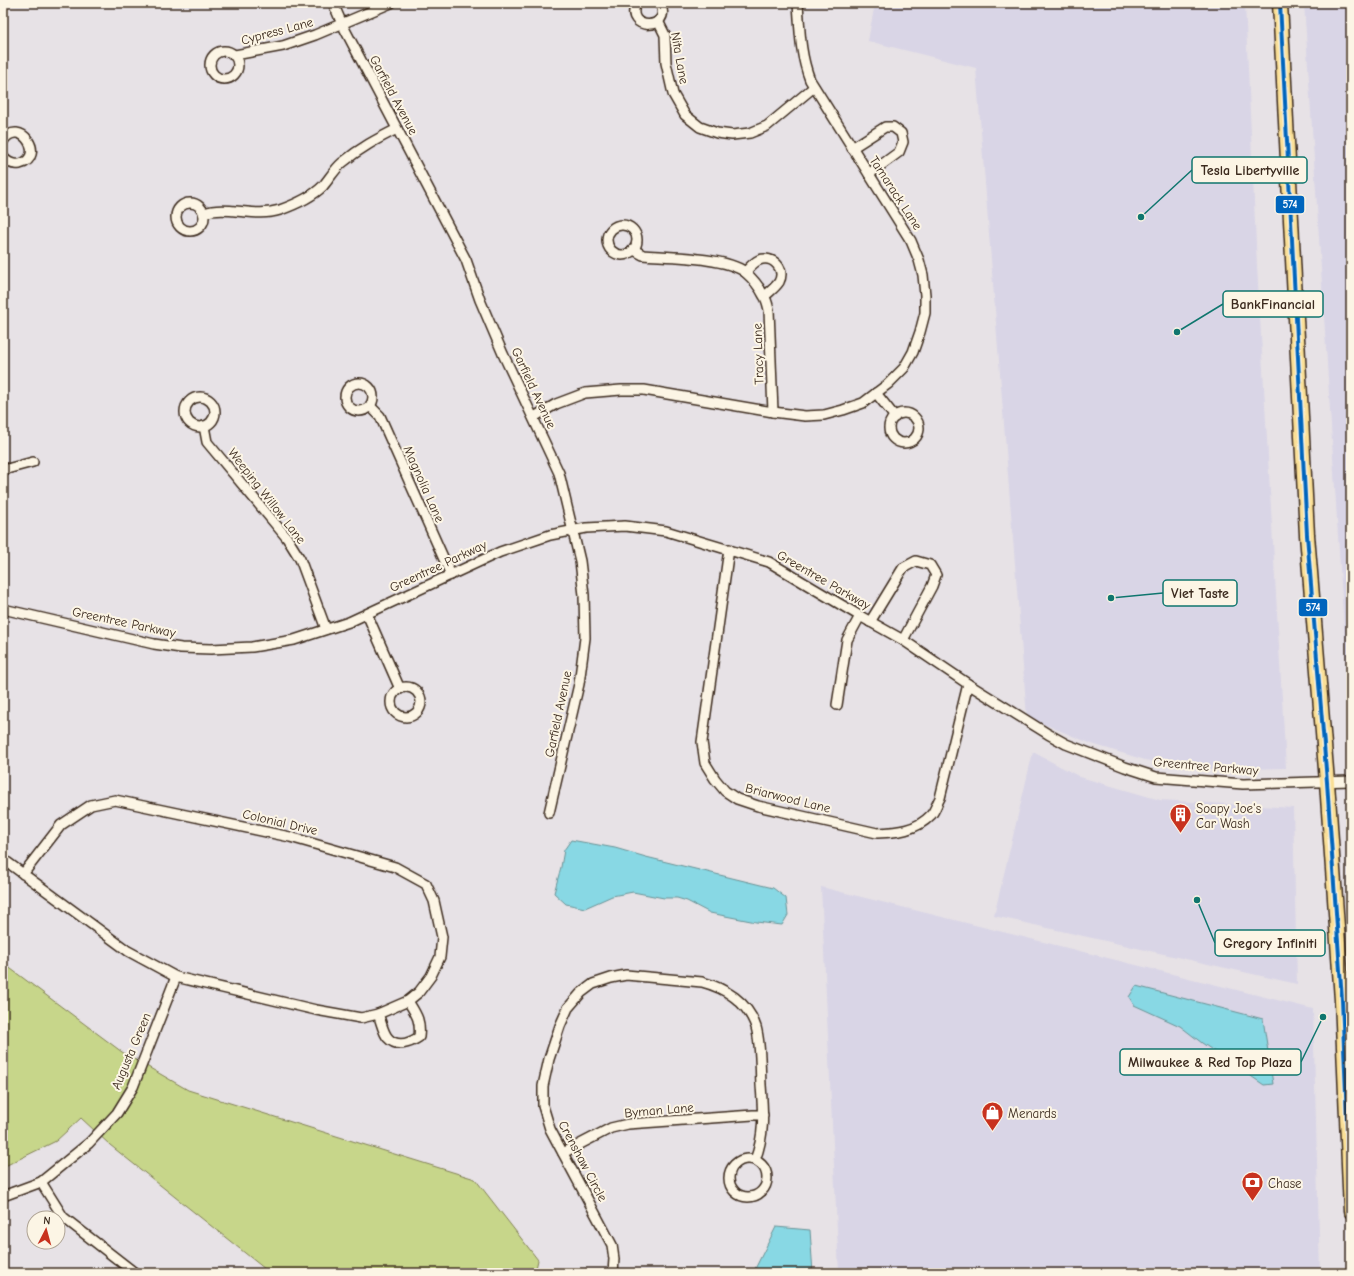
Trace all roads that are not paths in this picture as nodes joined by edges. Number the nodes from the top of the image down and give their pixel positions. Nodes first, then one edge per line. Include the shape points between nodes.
1 (333, 3) edge
2 (391, 3) edge
3 (636, 3) edge
4 (660, 3) edge
5 (798, 3) edge
6 (1280, 3) edge
7 (658, 21) junction
8 (342, 24) junction
9 (235, 55) dead end
10 (814, 87) junction
11 (397, 129) junction
12 (3, 141) edge
13 (852, 148) junction
14 (3, 157) edge
15 (869, 174) junction
16 (204, 213) dead end
17 (634, 250) dead end
18 (745, 272) junction
19 (765, 296) junction
20 (876, 393) junction
21 (370, 406) dead end
22 (773, 412) junction
23 (534, 417) junction
24 (895, 417) dead end
25 (204, 426) dead end
26 (33, 462) dead end
27 (3, 470) edge
28 (574, 531) junction
29 (729, 549) junction
30 (451, 575) junction
31 (3, 608) edge
32 (367, 614) junction
33 (860, 616) junction
34 (870, 622) junction
35 (326, 629) junction
36 (903, 640) junction
37 (968, 684) junction
38 (400, 689) dead end
39 (837, 705) dead end
40 (1351, 781) edge
41 (1327, 782) junction
42 (549, 813) dead end
43 (3, 859) edge
44 (23, 874) junction
45 (176, 977) junction
46 (408, 1001) junction
47 (378, 1014) junction
48 (763, 1116) junction
49 (563, 1154) junction
50 (756, 1160) junction
51 (41, 1182) junction
52 (3, 1196) edge
53 (1351, 1211) edge
54 (135, 1273) edge
55 (613, 1273) edge

1 - 8 street, Garfield Avenue
2 - 8 street, Cypress Lane
3 - 7 street, Nita Lane via 634,13 638,21 652,25
4 - 7 street, Nita Lane via 663,12
5 - 10 street, Tamarack Lane via 801,49
6 - 41 main road via 1306,535
7 - 10 street, Nita Lane via 664,35 666,63 673,94 685,115 700,127 732,135 750,133 767,126
8 - 9 street, Cypress Lane via 283,46
8 - 11 street, Garfield Avenue
10 - 13 street, Tamarack Lane
11 - 16 street via 360,148 340,164 322,188 279,210 254,213 212,210
11 - 23 street, Garfield Avenue via 466,260 503,354
12 - 14 street via 9,135 18,133 27,138 32,147 29,157 21,163 11,163
13 - 15 street, Tamarack Lane
13 - 15 street via 885,127 893,127 901,133 903,142 899,152
15 - 20 street, Tamarack Lane via 911,241 923,275 925,295 925,313 913,352 904,368
17 - 18 street, Tracy Lane via 643,255 719,262
18 - 19 street, Tracy Lane
18 - 19 street via 761,259 767,258 776,263 781,277
19 - 22 street, Tracy Lane via 769,310
20 - 22 street, Tamarack Lane via 863,403 824,415 805,416
20 - 24 street
21 - 30 street, Magnolia Lane via 380,416
22 - 23 street, Tamarack Lane via 644,390 621,390 585,394 556,404
23 - 28 street, Garfield Avenue via 559,474
25 - 35 street, Weeping Willow Lane via 207,442 287,538 300,559
26 - 27 street
28 - 29 street, Greentree Parkway via 625,526 666,531
28 - 30 street, Greentree Parkway via 550,535 500,552
28 - 42 street, Garfield Avenue via 584,595 585,638 579,684
29 - 33 street, Greentree Parkway via 768,562
29 - 37 street, Briarwood Lane via 702,742 705,763 725,791 737,799 877,833 914,828 931,814 940,798
30 - 32 street, Greentree Parkway
31 - 35 street, Greentree Parkway via 154,644 181,648 252,647 294,640
32 - 35 street, Greentree Parkway
32 - 38 street
33 - 34 street, Greentree Parkway
33 - 39 street via 848,640
34 - 36 street, Greentree Parkway
34 - 36 street, Greentree Parkway via 903,568 916,561 930,565 936,575
36 - 37 street, Greentree Parkway
37 - 41 street, Greentree Parkway via 1066,744 1156,777 1243,784
40 - 41 street, Greentree Parkway
41 - 53 main road via 1342,1000
43 - 44 street, Colonial Drive
44 - 45 street, Colonial Drive via 128,951
44 - 46 street, Colonial Drive via 61,825 91,805 115,800 290,837 395,867 426,884 434,901 442,937 440,957 431,976 419,992
45 - 47 street, Colonial Drive via 316,1010 361,1018
45 - 51 street, Augusta Green via 133,1087 117,1113 89,1143
46 - 47 street, Colonial Drive
46 - 47 street via 416,1012 420,1025 419,1036 410,1043 396,1043 387,1038
48 - 49 street, Byman Lane via 628,1124 611,1128
48 - 49 street, Crenshaw Circle via 756,1026 741,1003 728,991 702,982 626,976 611,978 588,987 568,1008 546,1072 543,1106 550,1129
48 - 50 street, Crenshaw Circle via 763,1132
49 - 55 street, Crenshaw Circle via 612,1245
50 - 50 street via 742,1160 732,1168 729,1180 735,1192 740,1195 752,1197 766,1185 767,1173
51 - 52 street, Augusta Green
51 - 54 street via 63,1217

